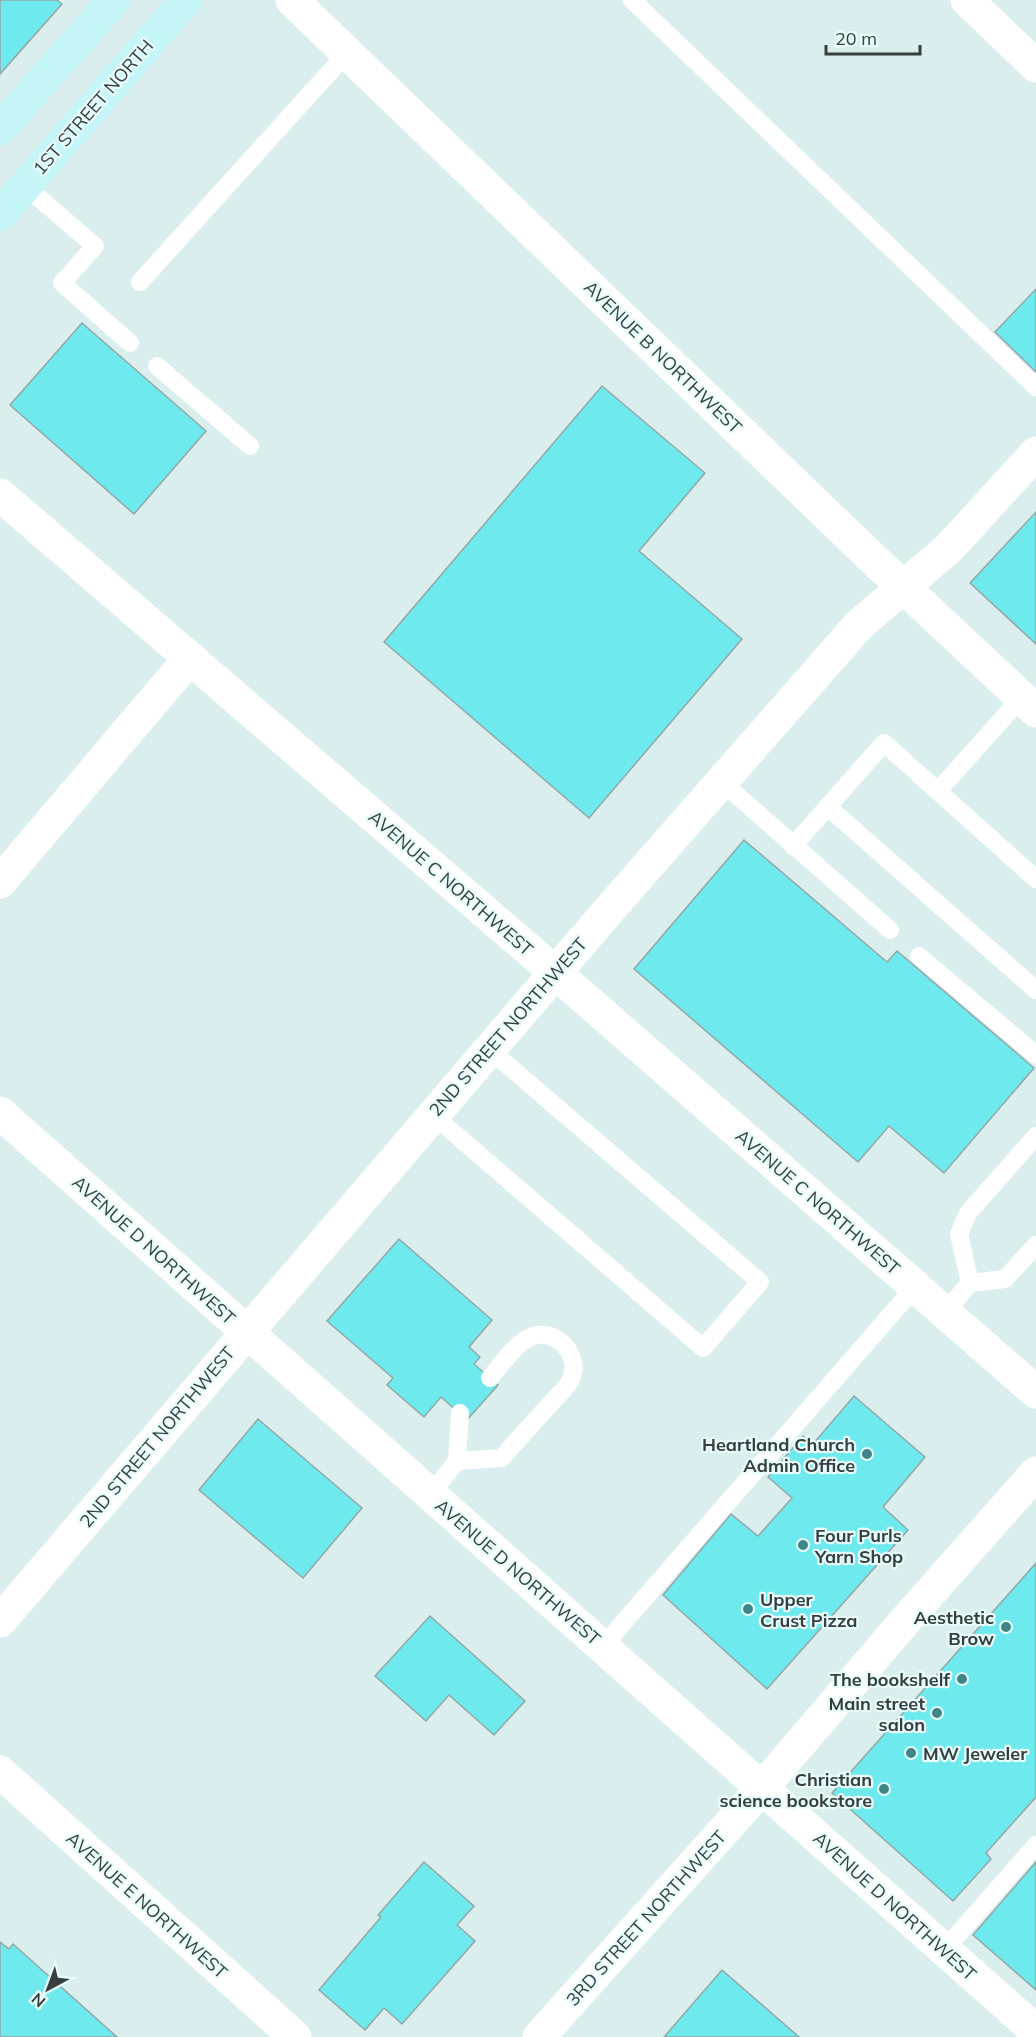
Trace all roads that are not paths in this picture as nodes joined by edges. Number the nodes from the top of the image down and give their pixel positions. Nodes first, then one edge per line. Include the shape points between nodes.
1 (114, 0) edge
2 (292, 0) edge
3 (632, 0) edge
4 (967, 0) edge
5 (173, 4) edge
6 (347, 53) junction
7 (1036, 66) edge
8 (0, 129) edge
9 (25, 186) junction
10 (0, 215) edge
11 (140, 282) dead end
12 (130, 342) dead end
13 (157, 366) dead end
14 (1036, 387) edge
15 (250, 446) dead end
16 (1036, 453) edge
17 (0, 495) edge
18 (903, 587) junction
19 (190, 658) junction
20 (1029, 705) edge
21 (722, 782) junction
22 (938, 791) junction
23 (828, 807) junction
24 (793, 846) junction
25 (1036, 879) edge
26 (0, 882) edge
27 (890, 930) dead end
28 (920, 956) dead end
29 (555, 973) junction
30 (1036, 990) edge
31 (489, 1049) junction
32 (1036, 1055) edge
33 (0, 1113) edge
34 (433, 1115) junction
35 (1036, 1136) edge
36 (1036, 1245) edge
37 (970, 1283) junction
38 (915, 1287) junction
39 (945, 1312) junction
40 (246, 1332) junction
41 (490, 1377) dead end
42 (1036, 1392) edge
43 (460, 1413) dead end
44 (457, 1461) junction
45 (1036, 1473) edge
46 (430, 1495) junction
47 (0, 1621) edge
48 (602, 1647) junction
49 (0, 1772) edge
50 (762, 1788) junction
51 (1036, 1845) edge
52 (944, 1950) junction
53 (1036, 2031) edge
54 (295, 2037) edge
55 (539, 2037) edge

1 - 8 main road
2 - 6 street, AVENUE B NORTHWEST
3 - 14 lane
4 - 7 street
5 - 9 main road, 1ST STREET NORTH
6 - 11 lane
6 - 18 street, AVENUE B NORTHWEST
9 - 10 main road, 1ST STREET NORTH
9 - 12 lane via 95,246 62,284
13 - 15 lane
16 - 18 street, 2ND STREET NORTHWEST via 949,548
17 - 19 street, AVENUE C NORTHWEST
18 - 20 street, AVENUE B NORTHWEST
18 - 21 street, 2ND STREET NORTHWEST via 859,624
19 - 26 street
19 - 29 street, AVENUE C NORTHWEST
20 - 22 lane
21 - 24 lane
21 - 29 street, 2ND STREET NORTHWEST
22 - 23 lane via 885,743
22 - 25 lane
23 - 24 lane
23 - 30 lane
24 - 27 lane
28 - 32 lane
29 - 31 street, 2ND STREET NORTHWEST
29 - 38 street, AVENUE C NORTHWEST
31 - 34 street, 2ND STREET NORTHWEST
31 - 34 lane via 760,1282 703,1348
33 - 40 street, AVENUE D NORTHWEST
34 - 40 street, 2ND STREET NORTHWEST
35 - 37 lane via 968,1213 959,1234
36 - 37 lane via 1005,1279
37 - 39 lane
38 - 39 street, AVENUE C NORTHWEST
38 - 48 lane
39 - 42 street, AVENUE C NORTHWEST
40 - 46 street, AVENUE D NORTHWEST
40 - 47 street, 2ND STREET NORTHWEST
41 - 44 lane via 519,1345 544,1334 566,1346 574,1362 571,1380 502,1458
43 - 44 lane
44 - 46 lane
45 - 50 street, 3RD STREET NORTHWEST
46 - 48 street, AVENUE D NORTHWEST
48 - 50 street, AVENUE D NORTHWEST
49 - 54 street, AVENUE E NORTHWEST
50 - 52 street, AVENUE D NORTHWEST
50 - 55 street, 3RD STREET NORTHWEST
51 - 52 lane
52 - 53 street, AVENUE D NORTHWEST

